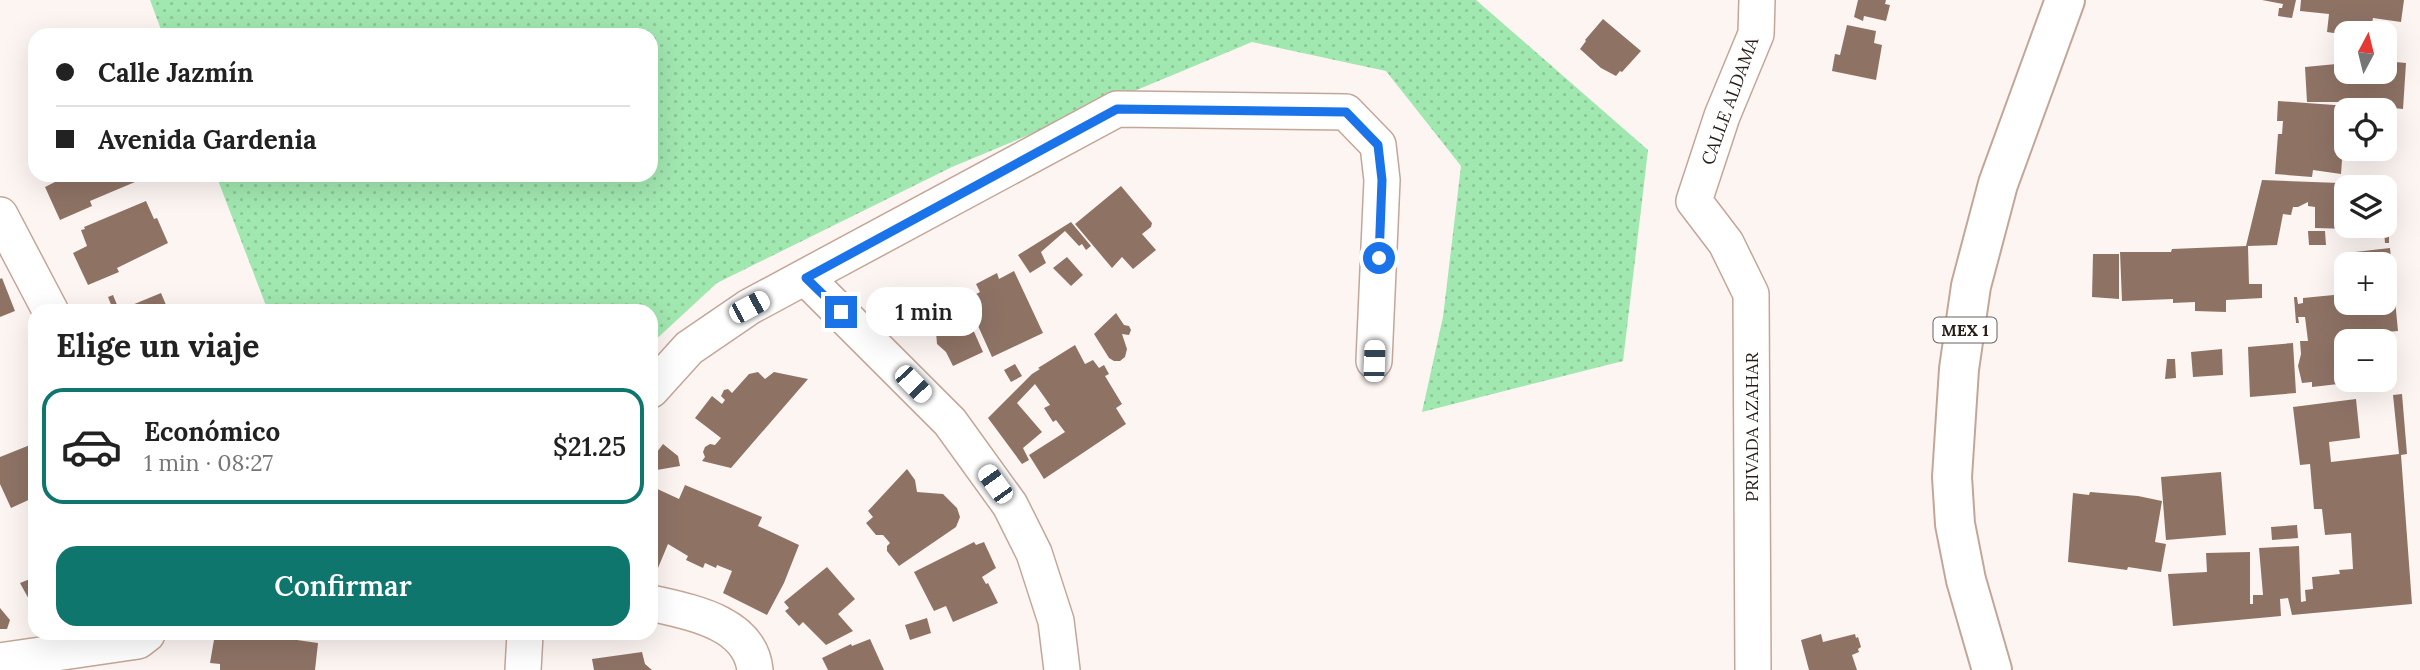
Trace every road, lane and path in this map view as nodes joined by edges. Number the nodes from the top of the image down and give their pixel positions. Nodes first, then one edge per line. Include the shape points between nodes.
1 (1758, 0) edge
2 (2065, 0) edge
3 (1695, 201) joint
4 (0, 215) edge
5 (806, 278) junction
6 (47, 304) edge
7 (1374, 361) dead end
8 (658, 382) edge
9 (658, 605) edge
10 (139, 640) edge
11 (526, 640) edge
12 (0, 661) edge
13 (523, 670) edge
14 (755, 670) edge
15 (1062, 670) edge
16 (1753, 670) edge
17 (1992, 670) edge

1 - 3 street, CALLE ALDAMA via 1756,34 1722,116
2 - 17 main road, MEX 1 via 1998,184 1971,286 1959,369 1952,477 1955,524
3 - 16 street, PRIVADA AZAHAR via 1726,243 1751,294
4 - 6 street
5 - 7 street via 1117,109 1346,112 1378,145 1382,180
5 - 8 street via 749,307 689,348
5 - 15 street via 950,422 1010,505 1034,553 1056,621
9 - 14 street via 718,622 739,635 754,657
10 - 12 street
11 - 13 street

